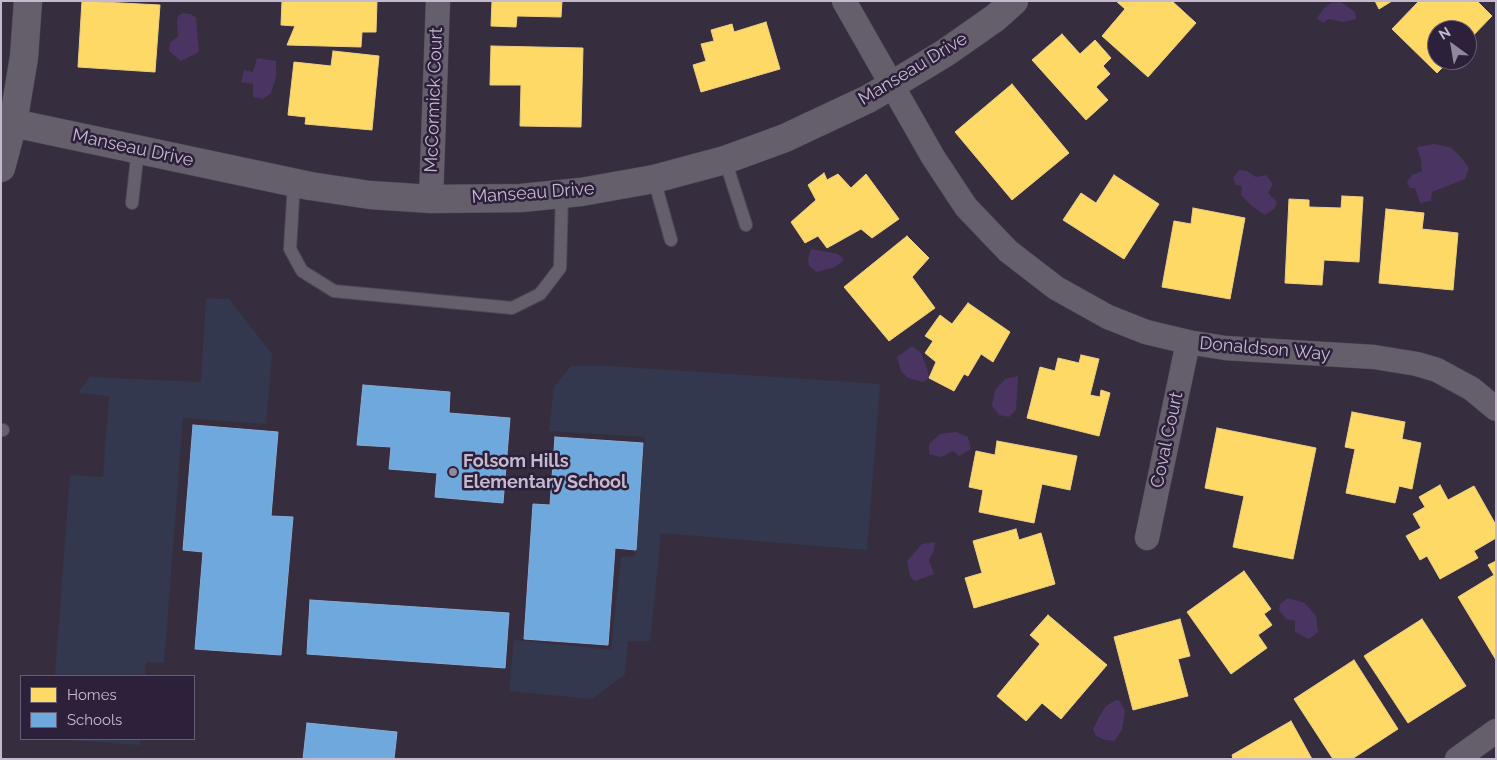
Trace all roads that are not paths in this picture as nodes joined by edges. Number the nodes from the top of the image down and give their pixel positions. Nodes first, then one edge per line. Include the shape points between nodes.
1 (28, 1) edge
2 (438, 1) edge
3 (844, 1) edge
4 (1014, 1) edge
5 (892, 85) junction
6 (13, 123) junction
7 (138, 149) junction
8 (725, 160) junction
9 (1, 168) edge
10 (654, 179) junction
11 (294, 182) junction
12 (562, 194) junction
13 (430, 199) junction
14 (132, 203) dead end
15 (746, 224) dead end
16 (672, 240) dead end
17 (1188, 342) junction
18 (1496, 409) edge
19 (1147, 538) dead end
20 (1496, 731) edge
21 (1457, 759) edge

1 - 6 street via 24,57
2 - 13 street, McCormick Court
3 - 5 street, Donaldson Way
4 - 5 street, Manseau Drive via 946,53
5 - 8 street, Manseau Drive via 785,138
5 - 17 street, Donaldson Way via 966,207 1008,251 1056,288 1108,317 1146,332
6 - 7 street, Manseau Drive
6 - 9 street
7 - 11 street, Manseau Drive
7 - 14 lane
8 - 10 street, Manseau Drive
8 - 15 lane
10 - 12 street, Manseau Drive
10 - 16 lane
11 - 12 lane via 290,249 302,271 334,291 512,308 540,294 560,268
11 - 13 street, Manseau Drive via 370,195
12 - 13 street, Manseau Drive
17 - 18 street, Donaldson Way via 1225,348 1374,357 1418,364 1437,370 1472,389
17 - 19 street, Coval Court
20 - 21 street

